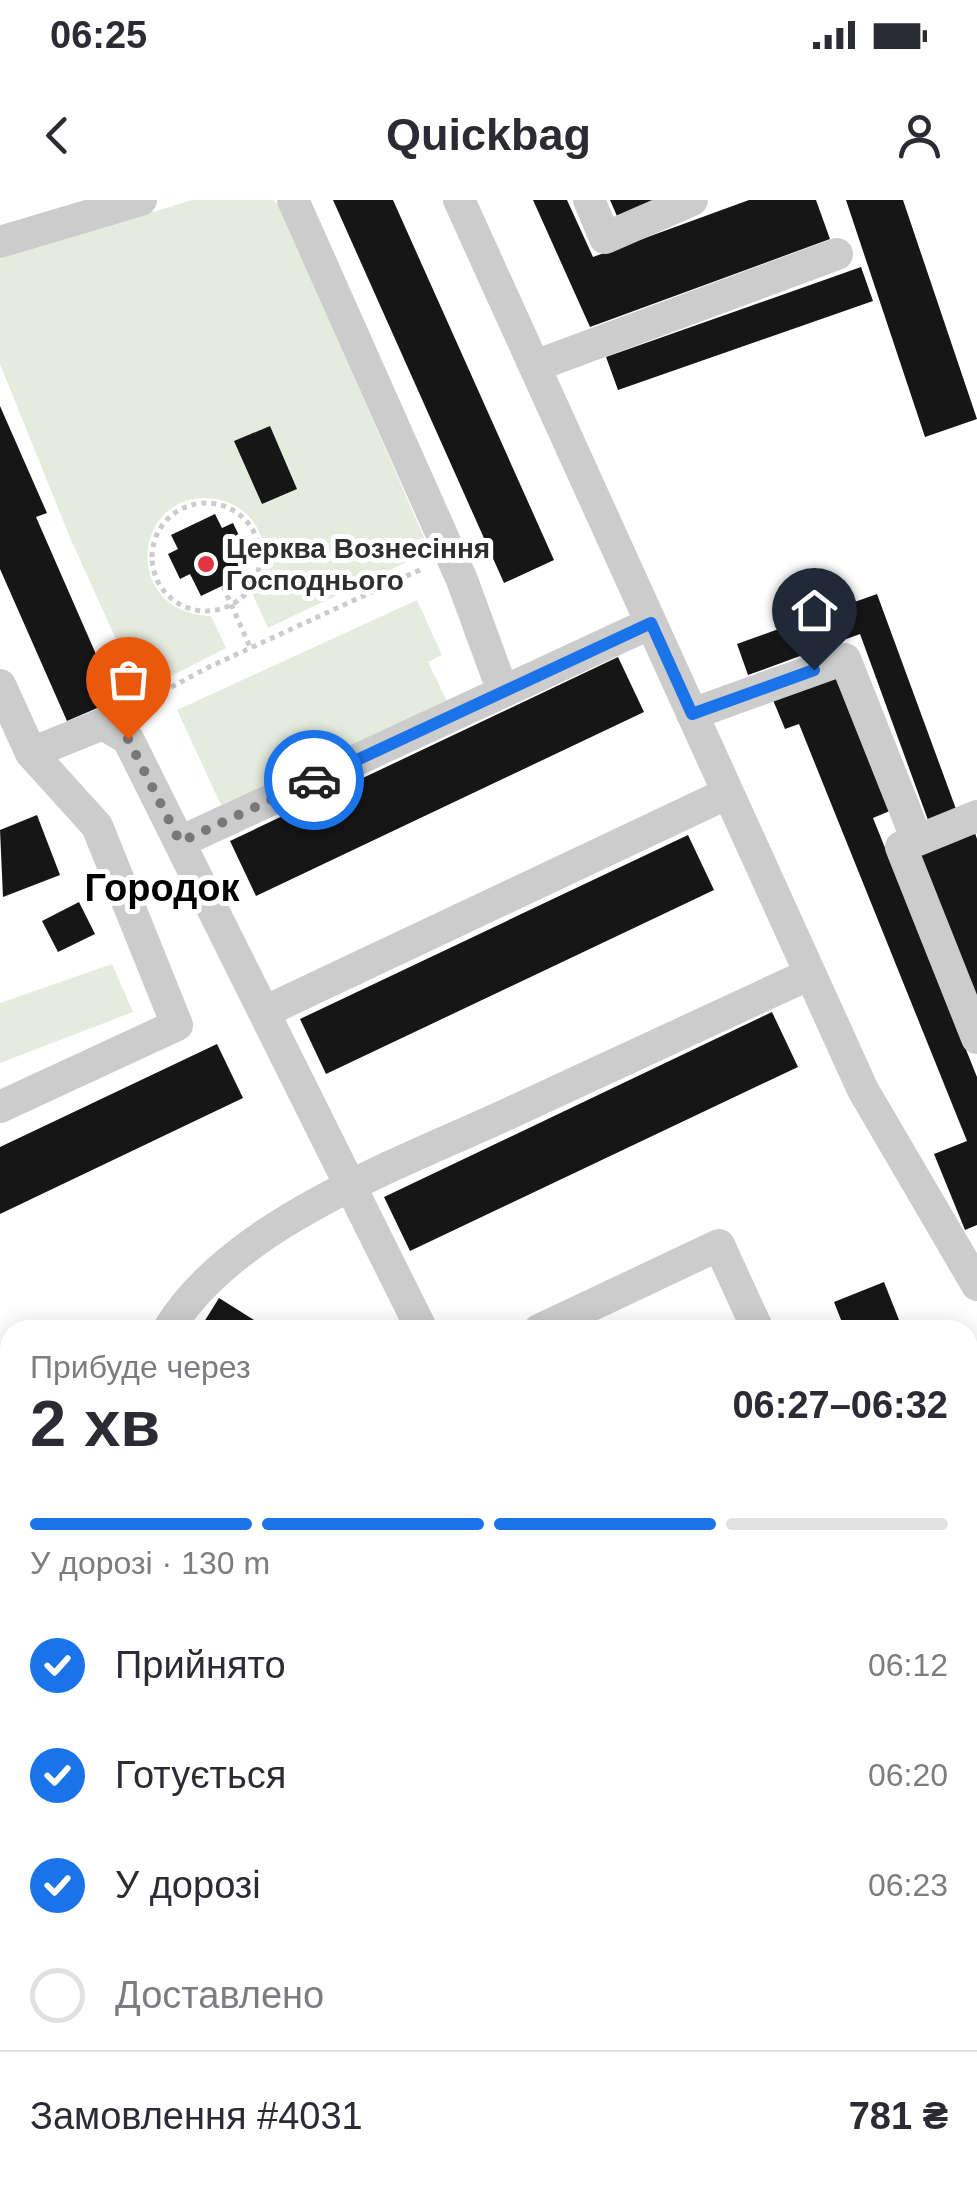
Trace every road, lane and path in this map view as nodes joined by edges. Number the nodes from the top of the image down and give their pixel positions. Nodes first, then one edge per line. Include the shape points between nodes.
1 (142, 200) edge
2 (292, 200) edge
3 (459, 200) edge
4 (589, 200) edge
5 (687, 201) edge
6 (0, 242) edge
7 (837, 254) dead end
8 (535, 366) junction
9 (450, 555) junction
10 (223, 586) dead end
11 (232, 605) junction
12 (651, 623) junction
13 (251, 648) junction
14 (0, 685) edge
15 (503, 692) junction
16 (692, 714) junction
17 (103, 724) junction
18 (31, 753) junction
19 (728, 793) junction
20 (977, 816) edge
21 (917, 840) junction
22 (180, 842) junction
23 (810, 974) junction
24 (264, 1012) junction
25 (977, 1038) edge
26 (0, 1107) edge
27 (351, 1187) junction
28 (977, 1285) edge
29 (174, 1320) edge
30 (417, 1320) edge
31 (561, 1320) edge
32 (753, 1320) edge

1 - 6 lane
2 - 9 lane
3 - 8 lane
4 - 5 lane via 606,238
7 - 8 lane
8 - 12 lane
9 - 13 path
9 - 15 lane
10 - 11 path
11 - 11 path via 191,610 161,588 151,552 166,519 181,508 215,502 246,519 255,534 260,568
11 - 13 path
12 - 15 lane
12 - 16 lane
13 - 17 path
14 - 18 lane
15 - 22 lane
16 - 19 lane
16 - 21 lane via 845,659
17 - 18 lane
17 - 22 lane via 128,739
18 - 26 lane via 96,826 177,1025
19 - 23 lane
19 - 24 lane
20 - 21 lane
21 - 25 lane via 901,847
22 - 24 lane
23 - 27 lane
23 - 28 lane via 863,1090
24 - 27 lane
27 - 29 lane via 267,1232 217,1271
27 - 30 lane
31 - 32 lane via 718,1244

